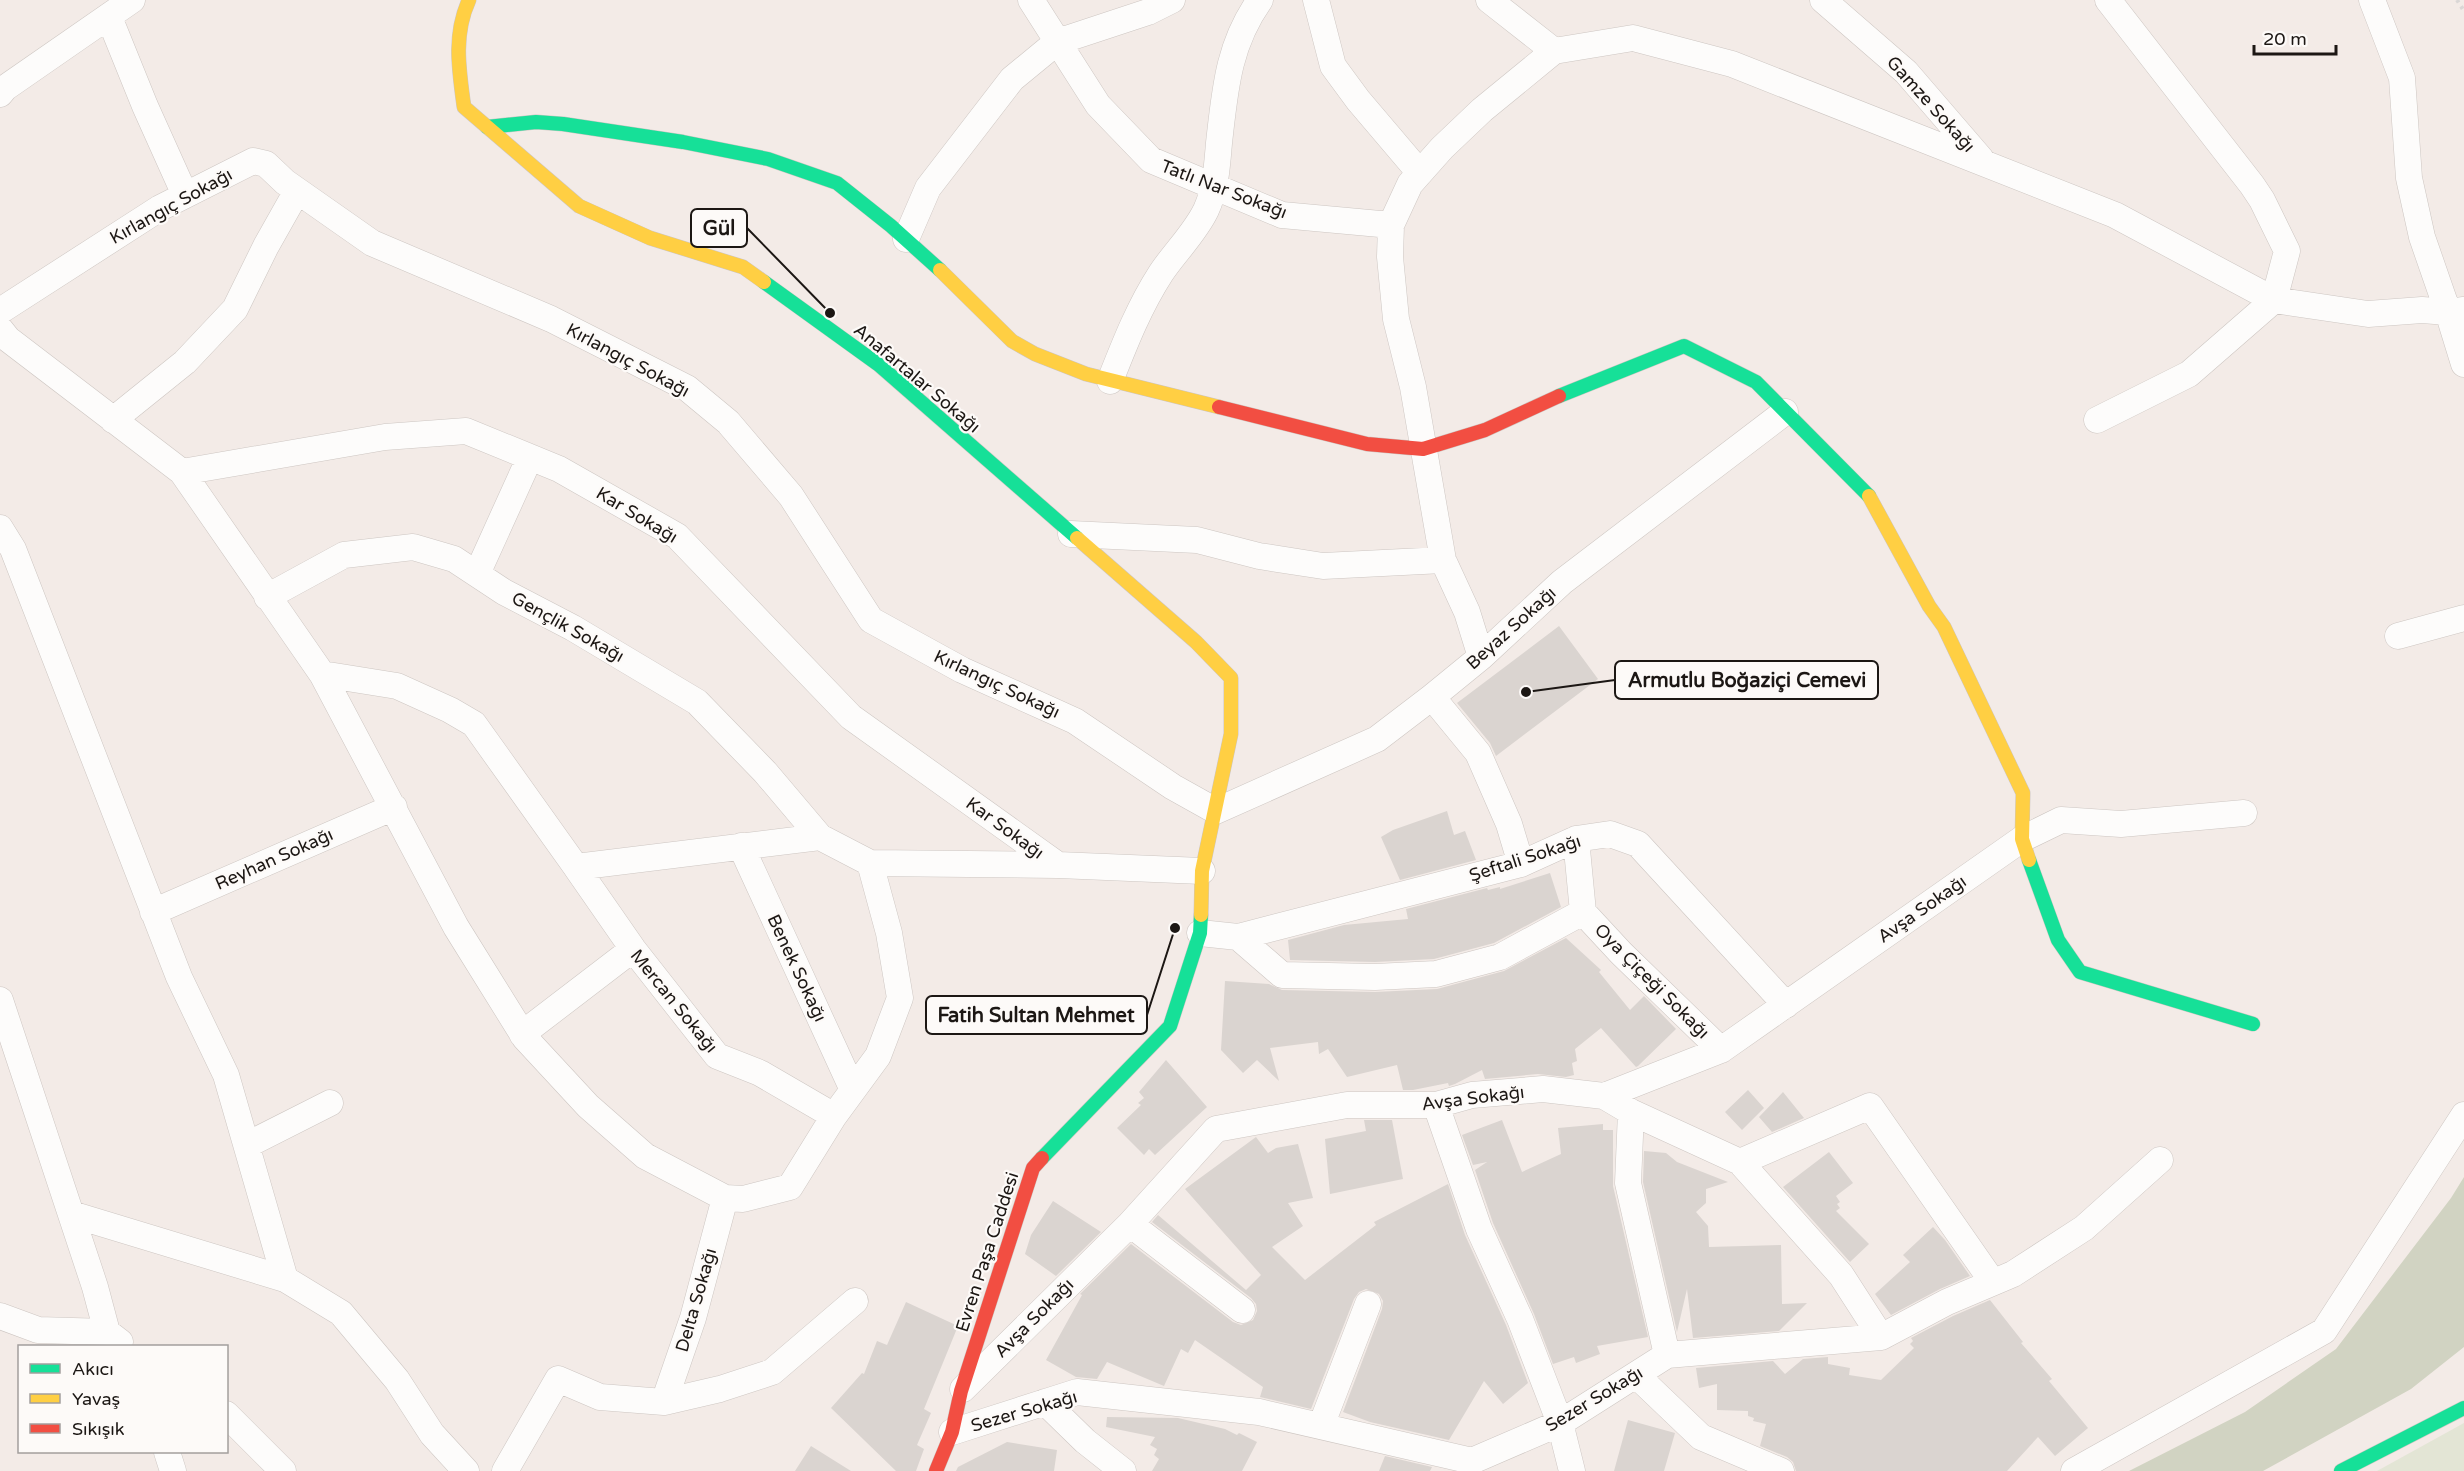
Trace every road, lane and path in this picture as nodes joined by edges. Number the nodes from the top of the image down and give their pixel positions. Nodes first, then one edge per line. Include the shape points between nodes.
1 (132, 0) edge
2 (1030, 0) edge
3 (1172, 0) edge
4 (1260, 0) edge
5 (1316, 0) edge
6 (1489, 0) edge
7 (1823, 0) edge
8 (2108, 0) edge
9 (2372, 0) edge
10 (2457, 0) edge
11 (465, 3) edge
12 (2464, 10) edge
13 (109, 17) junction
14 (1057, 42) junction
15 (1554, 51) junction
16 (5, 81) edge
17 (488, 127) junction
18 (1983, 162) junction
19 (1420, 173) junction
20 (1215, 187) junction
21 (297, 191) junction
22 (185, 195) junction
23 (1390, 225) junction
24 (906, 239) junction
25 (2274, 300) junction
26 (0, 311) edge
27 (2456, 311) edge
28 (0, 329) edge
29 (2464, 364) edge
30 (1110, 381) junction
31 (1785, 412) junction
32 (113, 420) junction
33 (2097, 420) dead end
34 (1423, 449) junction
35 (531, 458) junction
36 (182, 471) junction
37 (0, 528) edge
38 (1071, 534) junction
39 (1443, 560) junction
40 (477, 574) junction
41 (267, 597) junction
42 (2464, 618) edge
43 (2398, 636) dead end
44 (1480, 657) junction
45 (322, 674) junction
46 (1432, 698) junction
47 (394, 807) junction
48 (1216, 811) junction
49 (2244, 813) dead end
50 (820, 837) junction
51 (1576, 839) junction
52 (2022, 839) junction
53 (741, 846) junction
54 (870, 863) junction
55 (1521, 864) junction
56 (1058, 866) junction
57 (576, 867) junction
58 (1202, 871) junction
59 (153, 912) junction
60 (1583, 912) junction
61 (1200, 933) junction
62 (1238, 937) junction
63 (633, 949) junction
64 (0, 1000) edge
65 (1786, 1005) junction
66 (2253, 1024) dead end
67 (522, 1034) junction
68 (1721, 1050) junction
69 (853, 1090) junction
70 (1604, 1096) junction
71 (330, 1103) dead end
72 (1436, 1105) junction
73 (1631, 1112) junction
74 (2464, 1115) edge
75 (834, 1116) junction
76 (247, 1145) junction
77 (2160, 1160) dead end
78 (1740, 1162) junction
79 (725, 1198) junction
80 (71, 1214) junction
81 (1130, 1224) junction
82 (285, 1280) junction
83 (1992, 1281) junction
84 (855, 1301) dead end
85 (1368, 1304) dead end
86 (1242, 1310) dead end
87 (0, 1316) edge
88 (1881, 1337) junction
89 (110, 1339) edge
90 (1667, 1354) junction
91 (1636, 1375) junction
92 (961, 1391) junction
93 (2464, 1392) edge
94 (664, 1402) junction
95 (1045, 1402) junction
96 (2464, 1408) edge
97 (228, 1416) edge
98 (1560, 1423) junction
99 (1322, 1426) junction
100 (952, 1432) junction
101 (2407, 1438) junction
102 (167, 1453) edge
103 (1468, 1466) edge
104 (173, 1471) edge
105 (283, 1471) edge
106 (465, 1471) edge
107 (505, 1471) edge
108 (936, 1471) edge
109 (1123, 1471) edge
110 (1572, 1471) edge
111 (1781, 1471) edge
112 (2074, 1471) edge
113 (2341, 1471) edge

1 - 13 street
2 - 14 street, Tatlı Nar Sokağı
3 - 14 street via 1148,12
4 - 20 street via 1245,21 1226,77
5 - 19 street via 1333,66
6 - 15 street
7 - 18 street, Gamze Sokağı via 1906,72
8 - 25 street via 2262,200 2287,251
9 - 27 street via 2402,78 2409,178 2422,237
10 - 12 path
11 - 17 main road, Anafartalar Sokağı via 457,57 464,107
13 - 16 street
13 - 22 street
14 - 20 street, Tatlı Nar Sokağı via 1098,105 1151,160
14 - 24 street via 1012,79 928,188
15 - 18 street via 1633,38 1732,64
15 - 19 street via 1482,110
17 - 24 main road via 536,122 563,124 768,159 837,183
17 - 38 main road, Anafartalar Sokağı via 579,206 650,238 743,267 879,365
18 - 25 street via 2115,215
19 - 23 street via 1410,184
20 - 23 street, Tatlı Nar Sokağı via 1282,214
20 - 30 street via 1205,212 1146,299
21 - 22 street, Kırlangıç Sokağı via 266,164 252,161
21 - 32 street via 235,309 186,362
21 - 48 street, Kırlangıç Sokağı via 372,243 551,319 687,388 728,422 791,496 871,620 962,670 1075,721
22 - 26 street, Kırlangıç Sokağı
23 - 34 street via 1396,319
24 - 30 main road via 1012,340 1045,358
25 - 27 street via 2367,314
25 - 33 street via 2189,374
27 - 29 street
28 - 32 street
30 - 34 main road via 1367,444
31 - 34 main road via 1756,382 1684,346 1485,430
31 - 44 street, Beyaz Sokağı via 1562,582
31 - 52 main road via 1871,498 1944,627 2023,793
32 - 36 street
34 - 39 street
35 - 36 street, Kar Sokağı via 466,431 385,437
35 - 40 street
35 - 56 street, Kar Sokağı via 559,469 677,536 851,717
36 - 41 street
37 - 59 street via 13,549
38 - 39 street via 1197,540 1259,556 1323,566
38 - 48 main road, Anafartalar Sokağı via 1196,642 1231,678 1232,735
39 - 44 street via 1467,612
40 - 41 street, Gençlik Sokağı via 454,559 413,547 344,555
40 - 50 street, Gençlik Sokağı via 697,702 765,772
41 - 45 street
42 - 43 street
44 - 46 street, Beyaz Sokağı
45 - 47 street
45 - 57 street, Mercan Sokağı via 397,686 474,724
46 - 48 street, Beyaz Sokağı via 1377,738
46 - 55 street via 1478,753 1509,824
47 - 59 street, Reyhan Sokağı
47 - 67 street via 456,927
48 - 58 main road, Evren Paşa Caddesi
49 - 52 street, Avşa Sokağı via 2121,824 2061,820
50 - 53 street
50 - 54 street
51 - 55 street, Şeftali Sokağı
51 - 60 street, Oya Çiçeği Sokağı
51 - 65 street, Şeftali Sokağı via 1610,834 1638,844
52 - 65 street, Avşa Sokağı
52 - 66 main road via 2058,940 2079,972
53 - 57 street
53 - 69 street, Benek Sokağı
54 - 56 street
54 - 69 street via 889,933 900,998 878,1056
55 - 62 street, Şeftali Sokağı
56 - 58 street
57 - 63 street, Mercan Sokağı
58 - 61 main road, Evren Paşa Caddesi
59 - 76 street via 178,977 226,1075
60 - 62 street, Oya Çiçeği Sokağı via 1500,957 1436,974 1282,975
60 - 68 street, Oya Çiçeği Sokağı
61 - 62 street, Şeftali Sokağı
61 - 92 main road, Evren Paşa Caddesi via 1170,1026 1033,1168
63 - 67 street
63 - 75 street, Mercan Sokağı via 717,1056 760,1073
64 - 80 street
65 - 68 street, Avşa Sokağı
67 - 79 street via 588,1106 645,1156
68 - 70 street, Avşa Sokağı
69 - 75 street
70 - 72 street, Avşa Sokağı via 1543,1089 1472,1095
70 - 73 street
71 - 76 street
72 - 81 street, Avşa Sokağı via 1347,1106 1216,1129
72 - 98 street via 1479,1229 1520,1319
73 - 78 street
73 - 90 street via 1628,1183
74 - 112 street via 2324,1330
75 - 79 street via 790,1187 742,1199
76 - 82 street
77 - 83 street, Sezer Sokağı via 2084,1228 2013,1274
78 - 83 street via 1870,1106
78 - 88 street via 1841,1275
79 - 94 street, Delta Sokağı via 693,1318
80 - 82 street
80 - 89 street
81 - 86 street
81 - 92 street, Avşa Sokağı
82 - 106 street via 341,1313 397,1380 432,1434
83 - 88 street, Sezer Sokağı
84 - 94 street via 772,1372
85 - 99 street
87 - 89 street via 38,1330
88 - 90 street, Sezer Sokağı
90 - 91 street, Sezer Sokağı
91 - 98 street, Sezer Sokağı
91 - 111 street via 1701,1437
92 - 100 main road, Evren Paşa Caddesi
93 - 101 main road
94 - 107 street via 600,1397 558,1379
95 - 99 street, Sezer Sokağı via 1077,1392 1259,1412
95 - 100 street, Sezer Sokağı
95 - 109 street via 1085,1442
96 - 101 main road
97 - 105 street
98 - 103 street, Sezer Sokağı
98 - 110 street
99 - 103 street, Sezer Sokağı
100 - 108 main road, Evren Paşa Caddesi
101 - 113 main road
102 - 104 street

